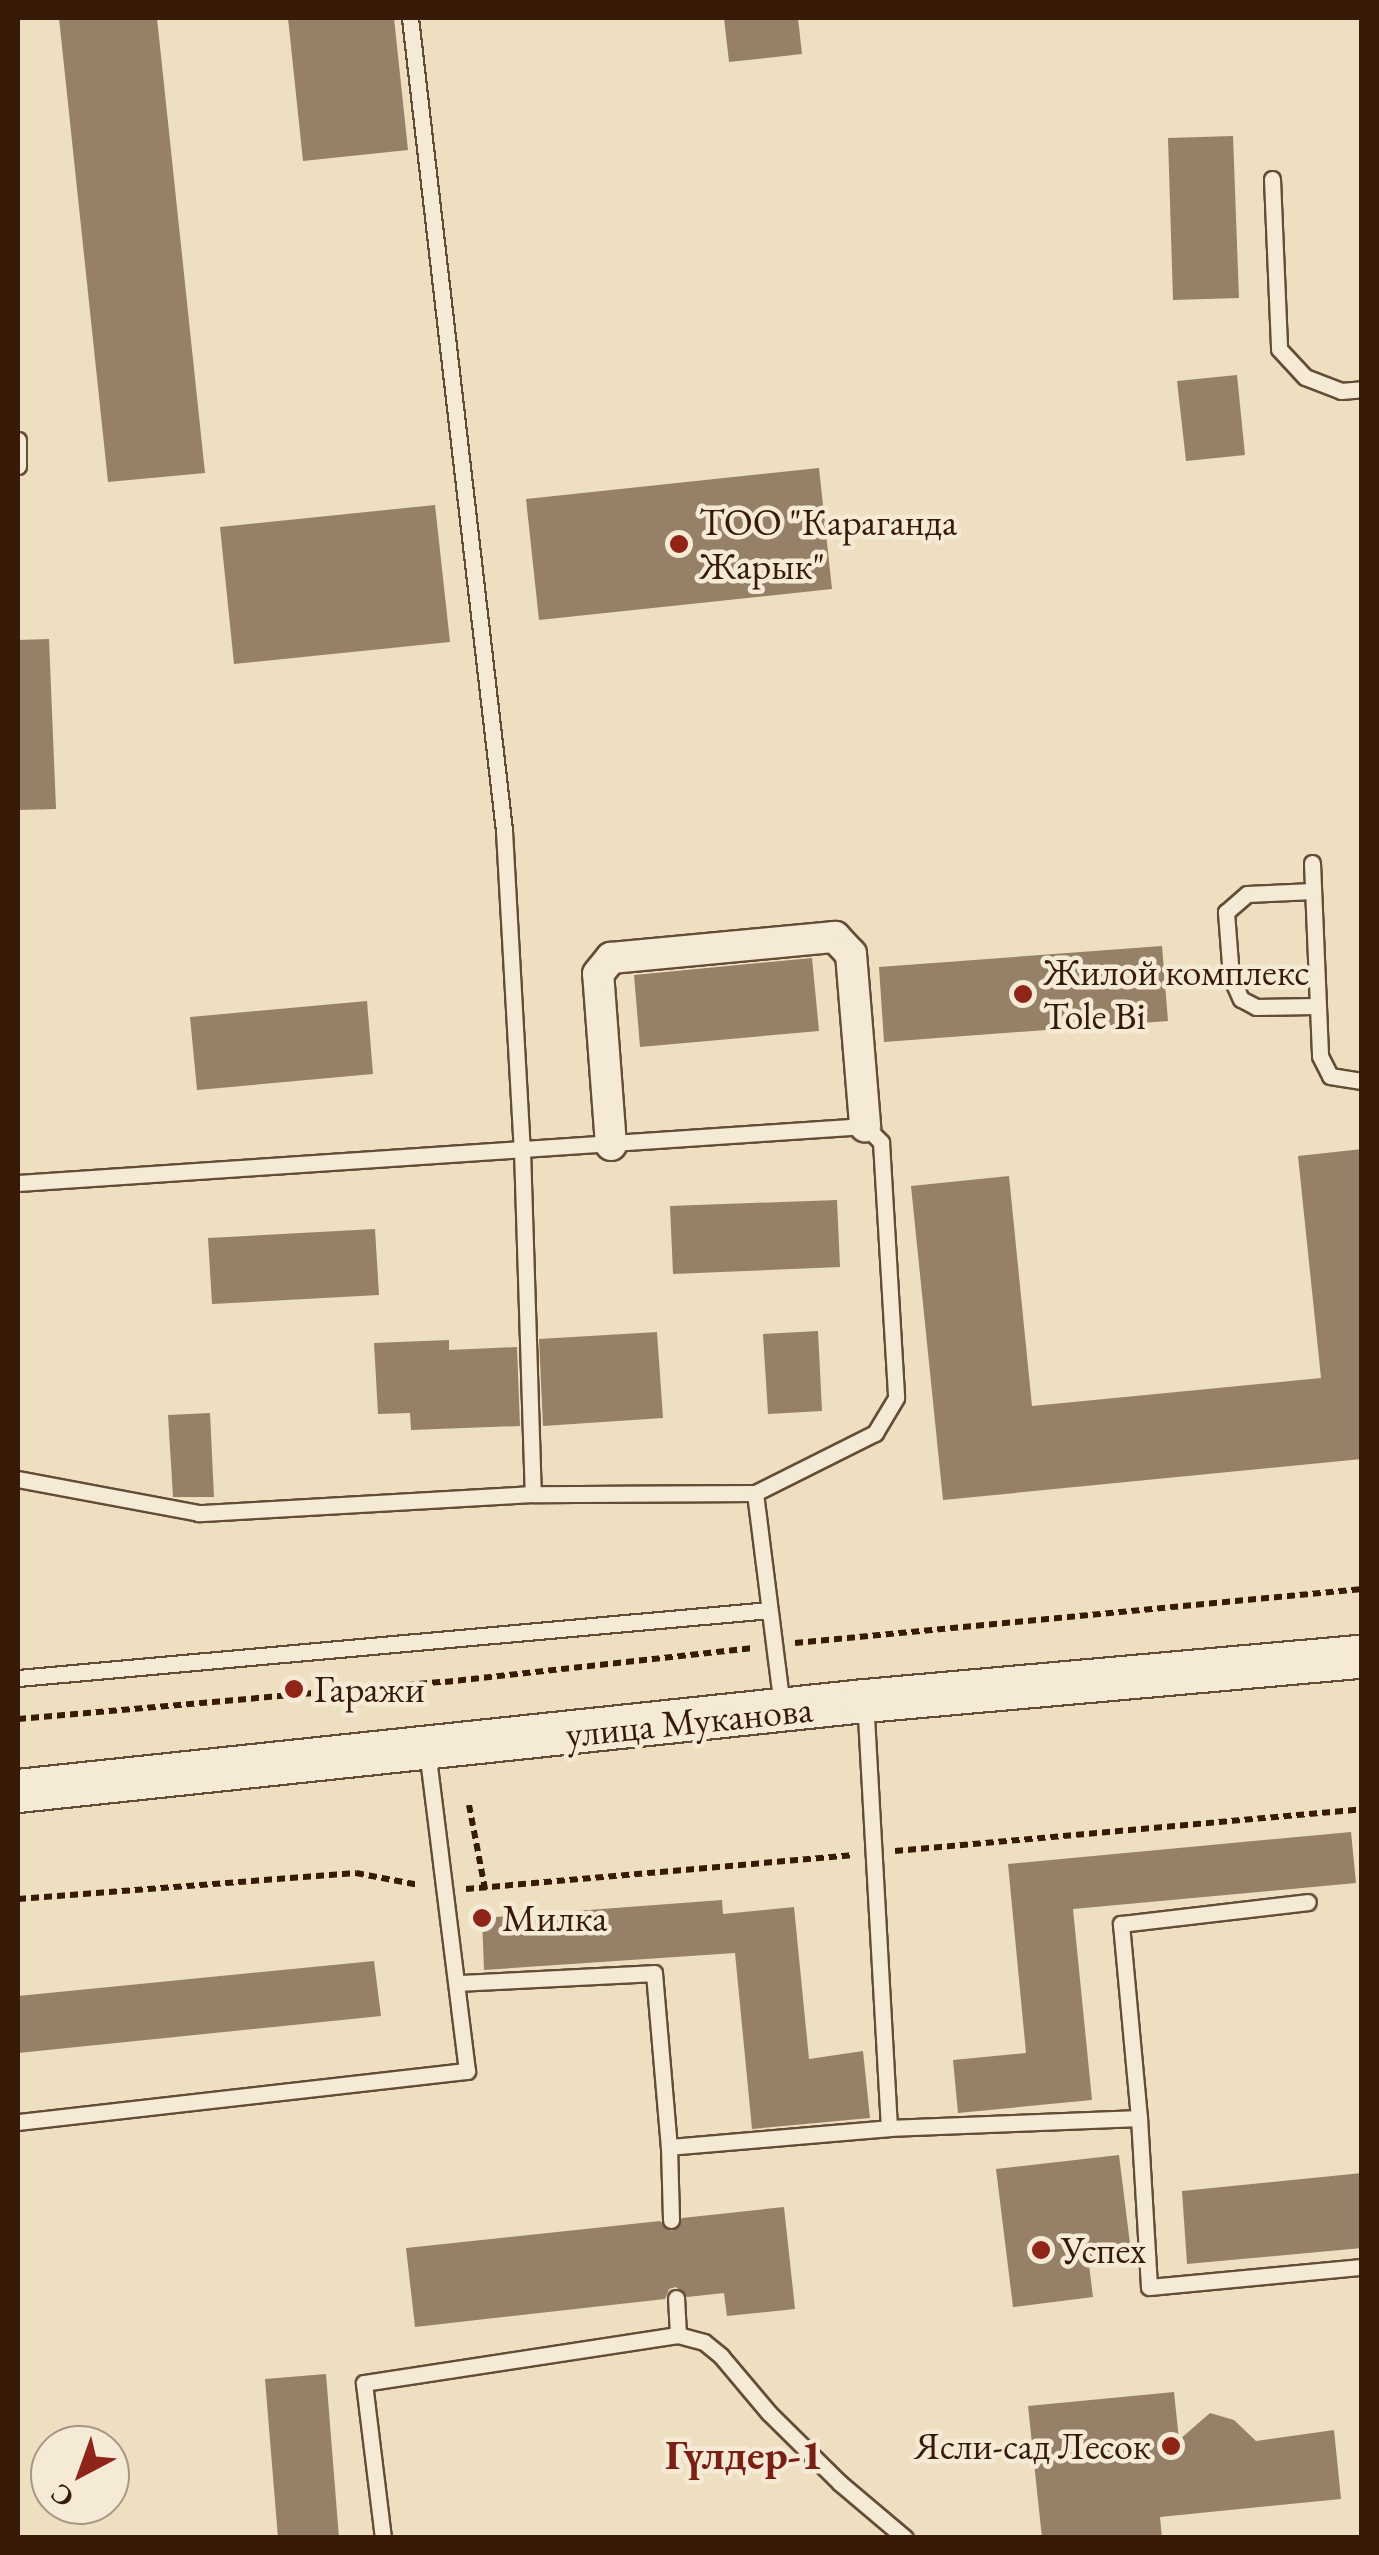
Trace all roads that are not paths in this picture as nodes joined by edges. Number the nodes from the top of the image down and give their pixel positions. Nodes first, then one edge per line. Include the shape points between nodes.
1 (410, 18) edge
2 (1272, 179) dead end
3 (1362, 389) edge
4 (18, 440) edge
5 (18, 466) edge
6 (1312, 862) dead end
7 (1313, 891) junction
8 (1315, 1006) junction
9 (1362, 1081) edge
10 (865, 1126) junction
11 (612, 1144) junction
12 (522, 1150) junction
13 (18, 1183) edge
14 (18, 1479) edge
15 (756, 1493) junction
16 (533, 1494) junction
17 (769, 1610) junction
18 (1362, 1657) edge
19 (18, 1678) edge
20 (865, 1701) junction
21 (783, 1710) junction
22 (428, 1750) junction
23 (18, 1791) edge
24 (1308, 1902) dead end
25 (458, 1983) junction
26 (1139, 2118) junction
27 (18, 2122) edge
28 (889, 2128) junction
29 (669, 2147) junction
30 (671, 2220) dead end
31 (1362, 2267) edge
32 (676, 2298) dead end
33 (678, 2335) junction
34 (384, 2538) edge
35 (906, 2538) edge

1 - 12 lane via 504,831
2 - 3 lane via 1279,349 1305,376 1341,391
4 - 5 lane
6 - 7 lane
7 - 8 lane
7 - 8 lane via 1247,894 1226,912 1232,977 1241,1000 1256,1007
8 - 9 lane via 1320,1056 1330,1076
10 - 11 lane
10 - 11 street via 851,954 835,936 611,958 598,974
10 - 15 lane via 881,1142 896,1398 875,1433
11 - 12 lane
12 - 13 lane
12 - 16 lane
14 - 16 lane via 199,1513
15 - 16 lane
15 - 17 lane
17 - 19 lane
17 - 21 lane
18 - 20 main road, улица Муканова
20 - 21 main road, улица Муканова
20 - 28 lane
21 - 22 main road, улица Муканова
22 - 23 main road, улица Муканова
22 - 25 lane
24 - 26 lane via 1121,1924
25 - 27 lane via 467,2071
25 - 29 lane via 654,1973
26 - 28 lane
26 - 31 lane via 1149,2287
28 - 29 lane
29 - 30 lane
32 - 33 lane
33 - 34 lane via 364,2383
33 - 35 lane via 704,2342 721,2356 840,2483

